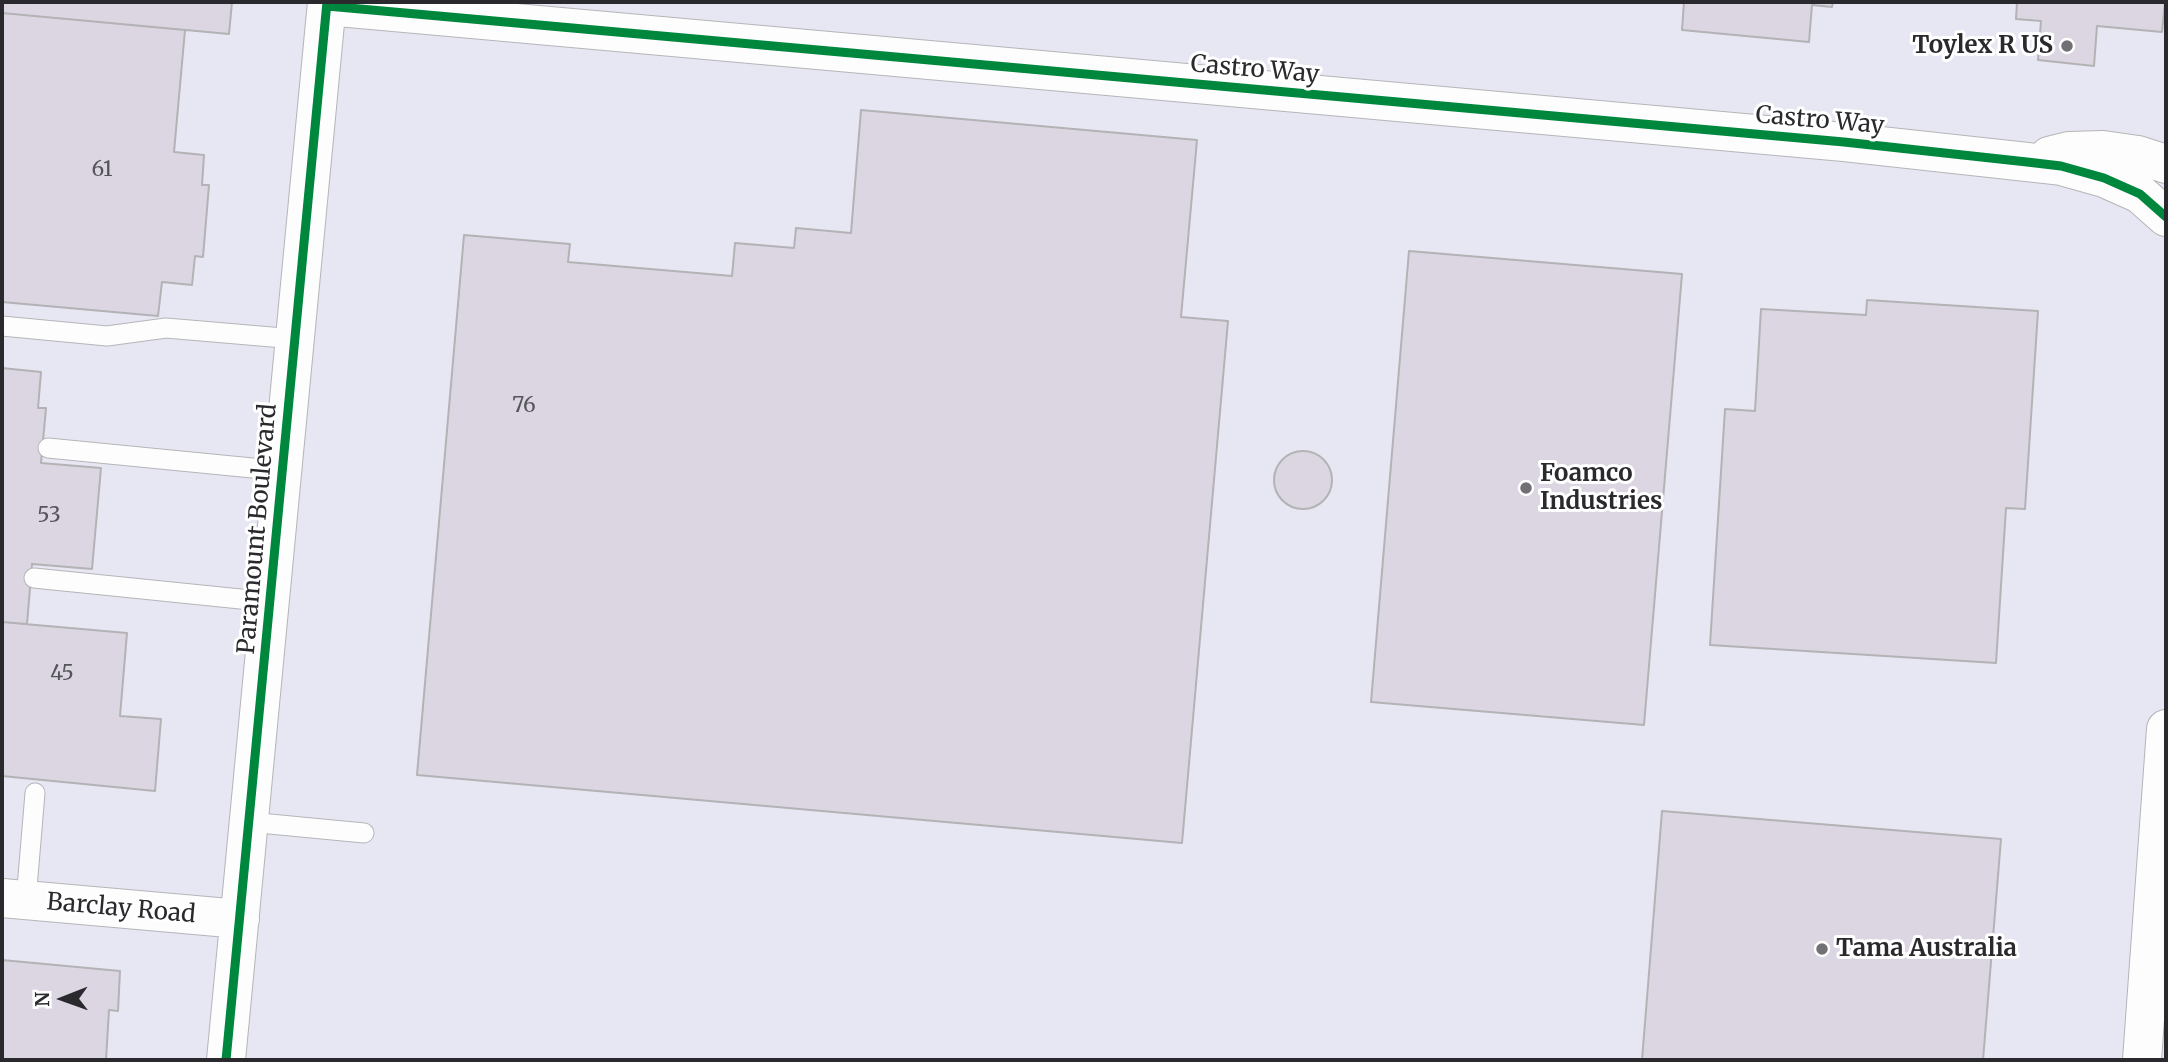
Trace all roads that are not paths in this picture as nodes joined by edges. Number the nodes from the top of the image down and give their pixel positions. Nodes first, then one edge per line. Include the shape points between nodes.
1 (327, 4) edge
2 (2027, 162) junction
3 (2166, 164) edge
4 (2166, 216) edge
5 (2, 326) edge
6 (295, 338) junction
7 (48, 448) dead end
8 (283, 471) junction
9 (34, 578) dead end
10 (270, 601) junction
11 (2166, 729) edge
12 (35, 793) dead end
13 (249, 821) junction
14 (364, 832) dead end
15 (14, 899) edge
16 (240, 919) junction
17 (226, 1060) edge
18 (2142, 1060) edge

1 - 2 street, Castro Way
1 - 6 street, Paramount Boulevard
2 - 3 street, Castro Way via 2069,151 2103,150
2 - 4 street, Castro Way via 2104,178 2140,194
5 - 6 lane via 107,336 166,328
6 - 8 street, Paramount Boulevard
7 - 8 lane
8 - 10 street, Paramount Boulevard
9 - 10 lane
10 - 13 street, Paramount Boulevard
11 - 18 street
12 - 15 lane
13 - 14 lane
13 - 16 street, Paramount Boulevard
15 - 16 street, Barclay Road
16 - 17 street, Paramount Boulevard

